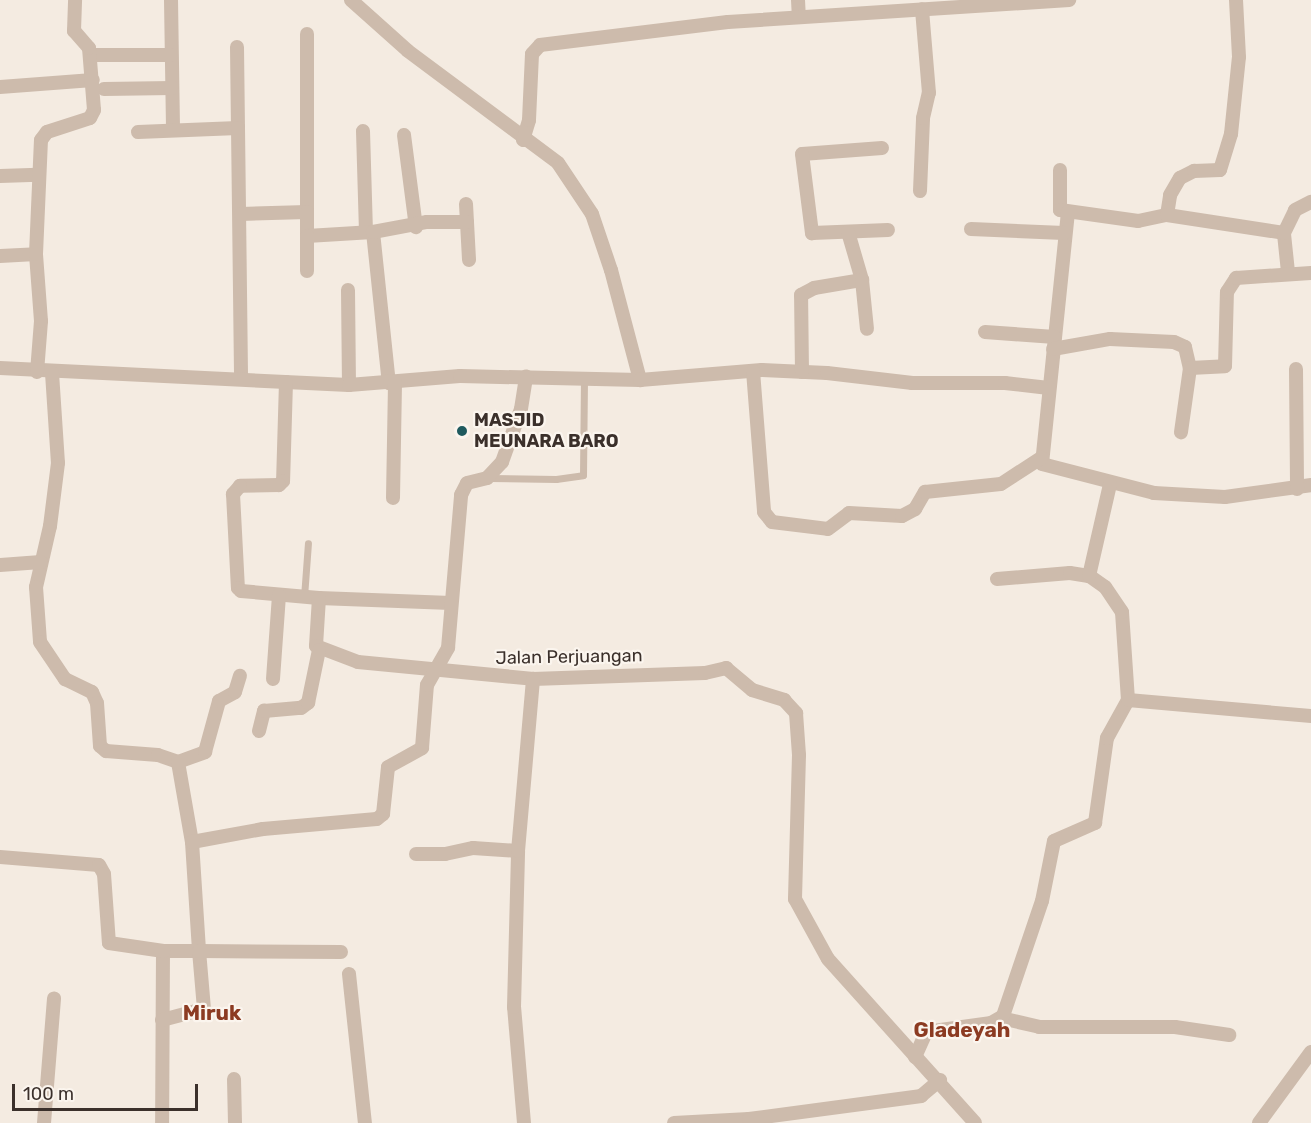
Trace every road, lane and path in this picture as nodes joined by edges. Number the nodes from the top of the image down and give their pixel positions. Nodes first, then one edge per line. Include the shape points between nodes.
1 (75, 0) edge
2 (171, 0) edge
3 (351, 0) edge
4 (798, 0) edge
5 (1069, 0) edge
6 (1236, 0) edge
7 (983, 3) edge
8 (864, 6) edge
9 (922, 9) junction
10 (799, 17) junction
11 (307, 34) dead end
12 (237, 47) dead end
13 (90, 55) junction
14 (171, 55) junction
15 (99, 84) junction
16 (0, 87) edge
17 (172, 88) junction
18 (238, 128) junction
19 (173, 130) junction
20 (363, 131) dead end
21 (138, 132) dead end
22 (404, 135) dead end
23 (524, 140) junction
24 (882, 148) dead end
25 (788, 152) dead end
26 (802, 154) junction
27 (1060, 170) dead end
28 (38, 175) junction
29 (0, 176) edge
30 (920, 191) dead end
31 (1311, 202) edge
32 (466, 204) dead end
33 (307, 212) junction
34 (1068, 212) junction
35 (241, 214) junction
36 (1167, 216) junction
37 (467, 222) junction
38 (416, 227) junction
39 (972, 229) dead end
40 (888, 230) dead end
41 (369, 232) junction
42 (848, 232) junction
43 (1064, 233) junction
44 (1284, 233) junction
45 (307, 236) junction
46 (36, 254) junction
47 (0, 256) edge
48 (470, 260) dead end
49 (307, 271) dead end
50 (1288, 272) junction
51 (1311, 273) edge
52 (862, 280) junction
53 (348, 290) dead end
54 (867, 329) dead end
55 (985, 332) dead end
56 (1054, 343) junction
57 (0, 368) edge
58 (1190, 368) junction
59 (1296, 369) dead end
60 (753, 371) junction
61 (37, 372) junction
62 (802, 372) junction
63 (52, 373) junction
64 (526, 376) junction
65 (242, 378) junction
66 (584, 378) junction
67 (631, 380) junction
68 (286, 382) junction
69 (392, 382) junction
70 (349, 385) junction
71 (1049, 388) junction
72 (1181, 432) dead end
73 (1041, 458) junction
74 (487, 478) junction
75 (1110, 484) junction
76 (1304, 487) edge
77 (393, 498) dead end
78 (308, 543) dead end
79 (41, 562) junction
80 (0, 565) edge
81 (1089, 576) junction
82 (997, 579) dead end
83 (279, 595) junction
84 (304, 597) junction
85 (318, 598) junction
86 (451, 603) junction
87 (318, 650) junction
88 (434, 670) junction
89 (240, 676) dead end
90 (533, 679) junction
91 (273, 680) dead end
92 (1128, 700) junction
93 (1311, 716) edge
94 (259, 731) dead end
95 (178, 762) junction
96 (192, 842) junction
97 (518, 851) junction
98 (416, 854) dead end
99 (0, 856) edge
100 (163, 951) junction
101 (199, 951) junction
102 (341, 952) dead end
103 (349, 974) dead end
104 (54, 998) dead end
105 (1001, 1018) junction
106 (162, 1020) junction
107 (1228, 1035) dead end
108 (1311, 1052) edge
109 (915, 1057) junction
110 (234, 1079) dead end
111 (938, 1081) junction
112 (44, 1123) edge
113 (162, 1123) edge
114 (235, 1123) edge
115 (365, 1123) edge
116 (524, 1123) edge
117 (674, 1123) edge
118 (975, 1123) edge
119 (1260, 1123) edge

1 - 13 street via 74,31
2 - 14 street
3 - 23 street via 408,51
4 - 10 street
5 - 7 street
6 - 36 street via 1239,57 1226,158 1220,170 1194,171 1180,178 1170,195
7 - 9 street
8 - 9 street
8 - 10 street
9 - 30 street via 929,93 923,118
10 - 23 street via 540,45 532,54 529,120
11 - 33 street
12 - 18 street
13 - 14 street
13 - 15 street
14 - 17 street
15 - 16 street
15 - 17 street
15 - 28 street via 90,118 47,132 41,140
17 - 19 street
18 - 19 street
18 - 35 street
19 - 21 street
20 - 41 street
22 - 38 street
23 - 67 street via 558,164 592,214 611,270
24 - 26 street
25 - 26 street
26 - 42 street via 812,233
27 - 34 street via 1060,210
28 - 29 street
28 - 46 street
31 - 44 street via 1295,210
32 - 37 street
33 - 35 street
33 - 45 street
34 - 36 street via 1138,221
34 - 43 street
35 - 65 street
36 - 44 street
37 - 38 street via 427,222
37 - 48 street
38 - 41 street
39 - 43 street
40 - 42 street
41 - 45 street
41 - 69 street
42 - 52 street
43 - 56 street
44 - 50 street
45 - 49 street
46 - 47 street
46 - 61 street via 41,321
50 - 51 street
50 - 58 street via 1236,278 1231,283 1225,366
52 - 54 street
52 - 62 street via 814,288 801,295
53 - 70 street
55 - 56 street
56 - 58 street via 1110,339 1174,342 1185,347
56 - 71 street
57 - 61 street
58 - 72 street
59 - 76 street
60 - 62 street
60 - 67 street
60 - 73 street via 764,512 772,522 828,529 849,513 902,516 915,509 925,492 1001,484
61 - 63 street
62 - 71 street via 912,383 1005,383
63 - 65 street
63 - 79 street via 58,463
64 - 66 street
64 - 69 street
64 - 74 street via 512,440 502,462
65 - 68 street
66 - 67 street
66 - 74 lane via 583,474 556,479
68 - 70 street
68 - 83 street via 283,481 279,485 240,486 233,494 238,588
69 - 70 street
69 - 77 street
71 - 73 street
73 - 75 street via 1045,468
74 - 86 street via 467,483 461,495
75 - 76 street via 1154,493 1225,497
75 - 81 street
78 - 84 lane
79 - 80 street
79 - 95 street via 35,612 40,642 65,679 92,692 97,703 100,746 106,752 158,755
81 - 82 street via 1070,573
81 - 92 street via 1105,587 1122,612
83 - 84 street
83 - 91 street
84 - 85 street
85 - 86 street
85 - 87 street
86 - 88 street via 448,648 444,661
87 - 88 street, Jalan Perjuangan via 358,662
87 - 94 street via 308,703 301,708 264,711
88 - 90 street, Jalan Perjuangan
88 - 96 street via 427,685 422,748 388,767 386,804 377,819 263,829
89 - 95 street via 235,692 219,701 205,752
90 - 97 street
90 - 109 street, Jalan Perjuangan via 705,673 721,668 730,669 765,697 784,700 796,713 799,754 795,899 828,959
92 - 93 street
92 - 105 street via 1107,738 1095,823 1054,841 1042,901
95 - 96 street
96 - 101 street
97 - 98 street via 473,849
97 - 116 street via 514,1007
99 - 100 street via 99,865 104,874 109,944
100 - 101 street
100 - 106 street
101 - 102 street
101 - 106 street via 204,1009
103 - 115 street
104 - 112 street
105 - 107 street via 1039,1026 1175,1027
105 - 109 street via 926,1032
106 - 113 street
108 - 119 street
109 - 111 street
110 - 114 street
111 - 117 street via 921,1096 749,1119
111 - 118 street

